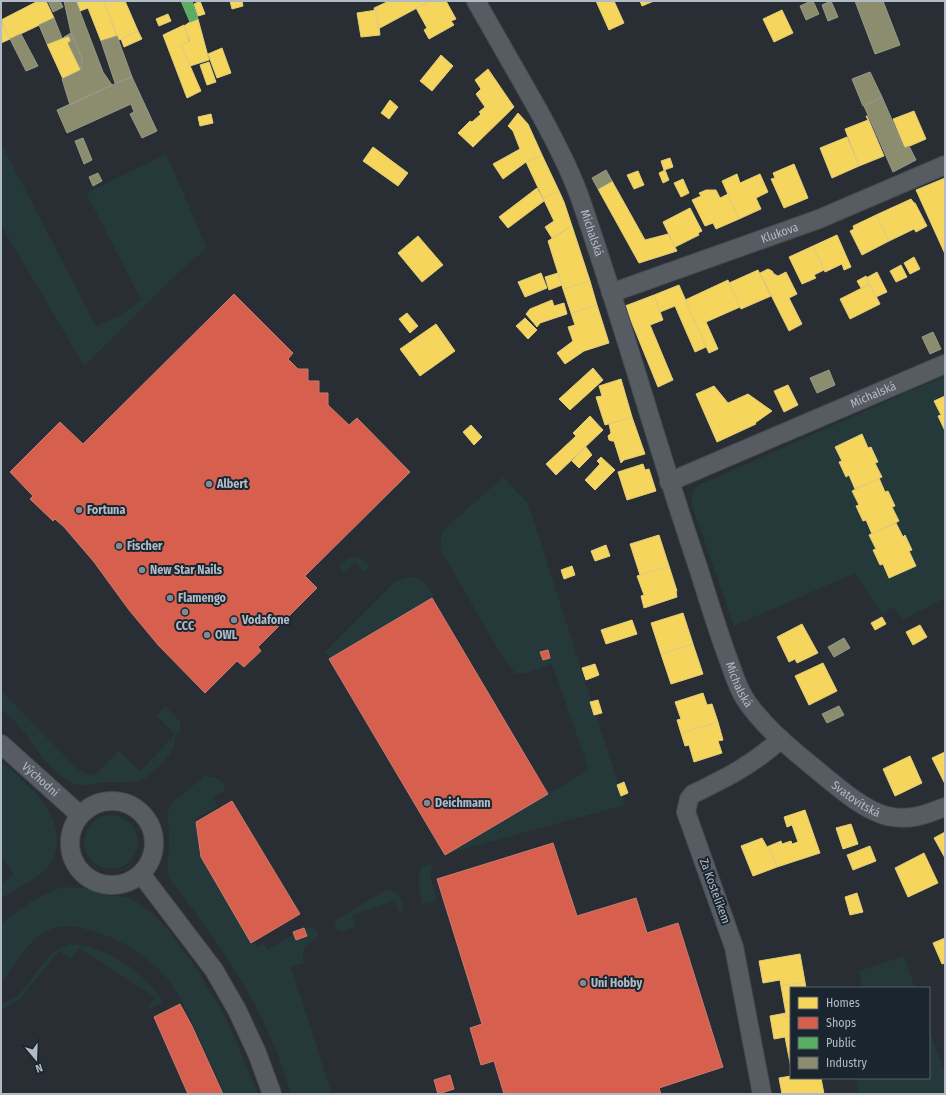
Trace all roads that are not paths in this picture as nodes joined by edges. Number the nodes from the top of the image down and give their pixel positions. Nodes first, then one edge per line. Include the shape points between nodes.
1 (476, 1) edge
2 (945, 165) edge
3 (611, 293) junction
4 (945, 364) edge
5 (669, 482) junction
6 (781, 739) junction
7 (1, 744) edge
8 (945, 807) edge
9 (80, 815) junction
10 (140, 874) junction
11 (272, 1094) edge
12 (762, 1094) edge

1 - 3 street, Michalská via 560,152 578,193
2 - 3 street, Klukova via 819,220
3 - 5 street, Michalská
4 - 5 street, Michalská
5 - 6 street, Michalská via 738,686 755,712
6 - 8 street, Svatovítská via 848,794 876,812 910,817 921,816
6 - 12 street, Za Kostelíkem via 743,769 693,794 686,812 734,947
7 - 9 street, Východní
9 - 10 street via 71,830 69,848 76,866 84,875 94,882 106,885 130,881
9 - 10 street via 90,806 103,801 130,804 141,812 152,828 154,848 152,858
10 - 11 street via 214,970 237,1010

